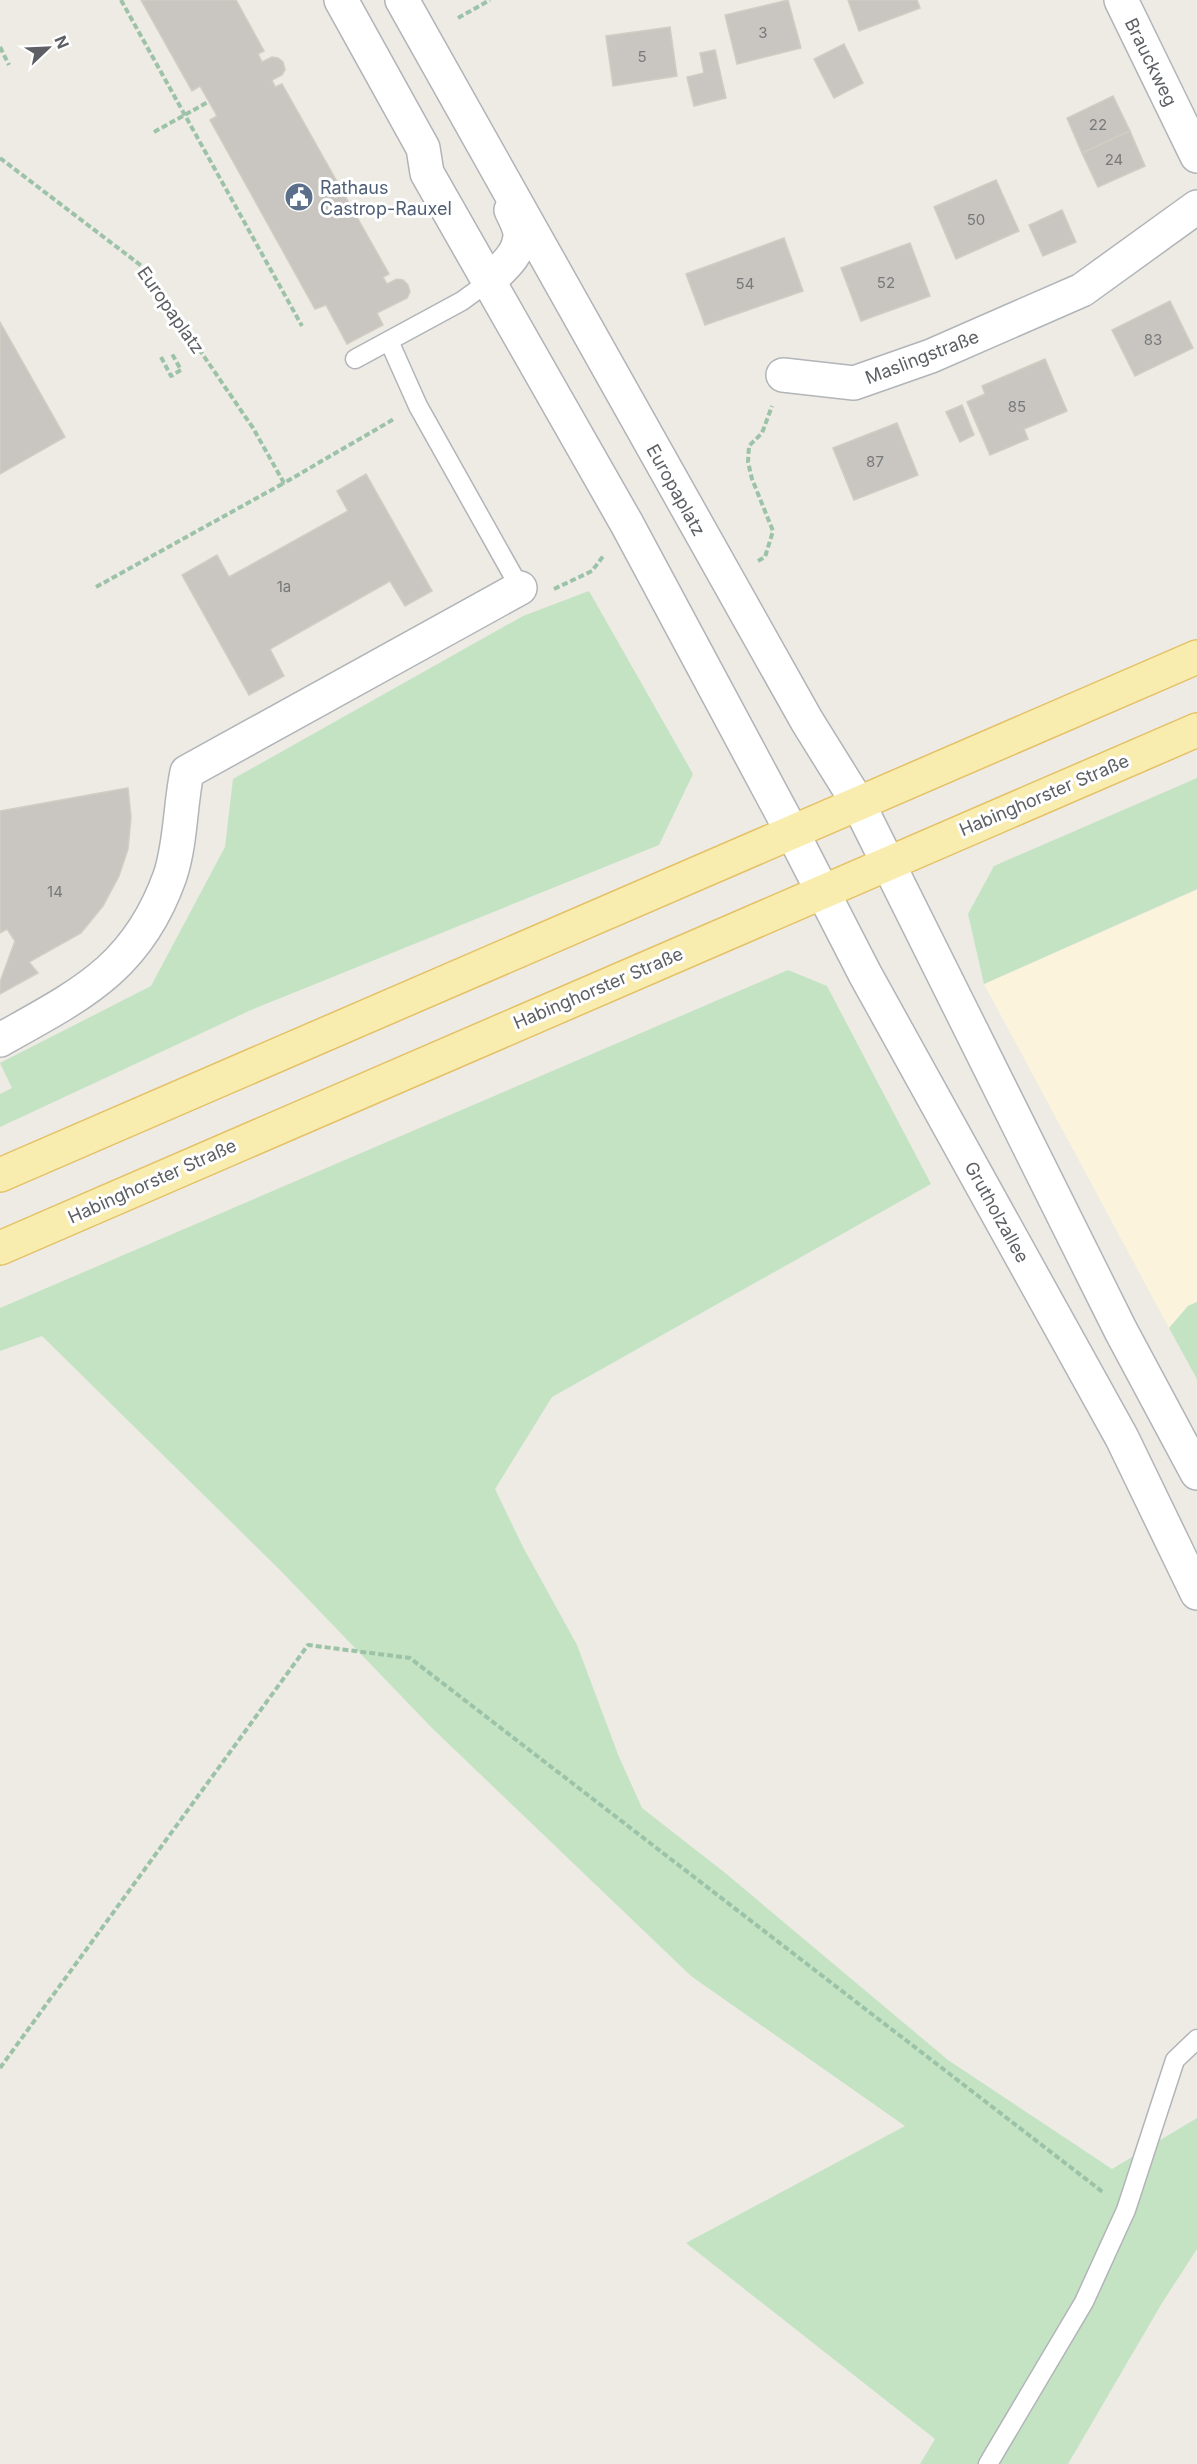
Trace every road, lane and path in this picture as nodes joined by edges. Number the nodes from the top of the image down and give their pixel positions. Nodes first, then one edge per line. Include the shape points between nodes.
1 (121, 0) edge
2 (340, 0) edge
3 (402, 0) edge
4 (490, 0) edge
5 (1121, 0) edge
6 (458, 18) dead end
7 (0, 47) edge
8 (9, 65) dead end
9 (208, 102) dead end
10 (184, 115) junction
11 (154, 132) dead end
12 (1197, 156) edge
13 (0, 158) edge
14 (498, 175) junction
15 (1197, 207) edge
16 (488, 282) junction
17 (303, 326) dead end
18 (389, 341) junction
19 (171, 352) dead end
20 (161, 357) dead end
21 (355, 359) dead end
22 (783, 375) joint
23 (418, 405) junction
24 (284, 483) junction
25 (758, 561) dead end
26 (96, 587) dead end
27 (520, 588) joint
28 (1197, 657) edge
29 (1197, 730) edge
30 (858, 803) junction
31 (792, 832) junction
32 (886, 863) junction
33 (822, 891) junction
34 (0, 1040) edge
35 (0, 1175) edge
36 (0, 1248) edge
37 (1197, 1473) edge
38 (1197, 1593) edge
39 (1197, 2039) edge
40 (0, 2068) edge
41 (1126, 2210) junction
42 (988, 2464) edge

1 - 10 path
2 - 16 street via 423,148 427,173
3 - 14 street, Europaplatz
4 - 6 path
5 - 12 street, Brauckweg
7 - 8 path
9 - 10 path
10 - 11 path
10 - 17 path
13 - 24 path, Europaplatz via 143,267 253,429
14 - 16 street, Europaplatz via 520,233 506,266
14 - 30 street, Europaplatz via 807,721
15 - 22 street, Maslingstraße via 1082,290 931,356 854,383
16 - 18 lane, Europaplatz via 470,297
16 - 31 street via 627,524
18 - 21 lane, Europaplatz
18 - 23 lane
19 - 20 path via 181,370 171,376
22 - 25 path via 762,433 749,446 752,479 773,531 765,557
23 - 24 path
23 - 27 lane
24 - 26 path
27 - 34 street via 187,772 170,875 150,918 126,955 77,996
28 - 30 main road
29 - 32 main road, Habinghorster Straße
30 - 31 main road
30 - 32 street
31 - 33 street, Grutholzallee
31 - 35 main road
32 - 33 main road, Habinghorster Straße
32 - 37 street via 1116,1321
33 - 36 main road, Habinghorster Straße
33 - 38 street, Grutholzallee via 1122,1438
39 - 41 lane via 1175,2060
40 - 41 path via 308,1645 410,1658
41 - 42 lane via 1084,2302

